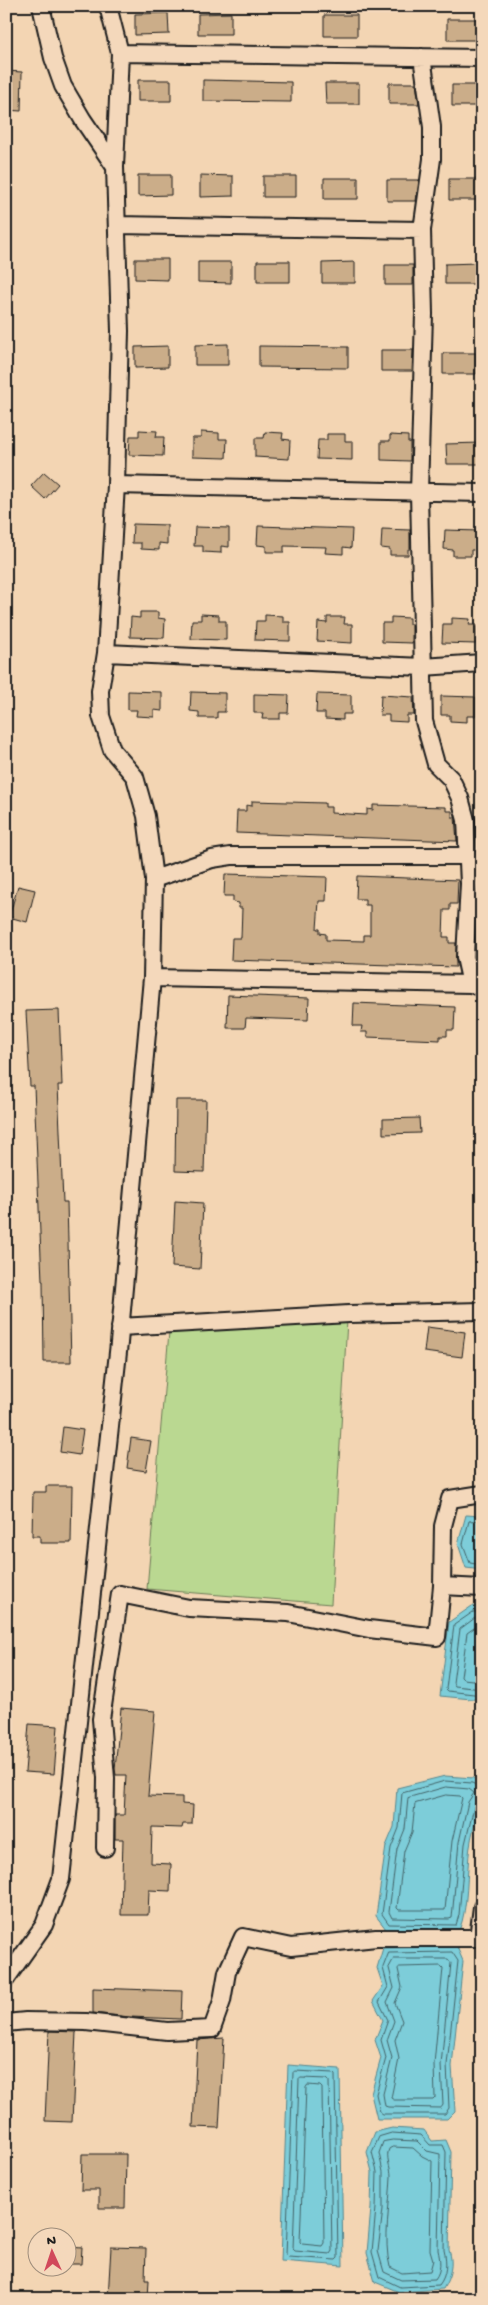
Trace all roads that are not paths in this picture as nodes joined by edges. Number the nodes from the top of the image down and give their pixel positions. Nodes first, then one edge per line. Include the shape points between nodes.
1 (41, 6) edge
2 (108, 6) edge
3 (120, 53) junction
4 (422, 57) junction
5 (482, 58) edge
6 (115, 167) junction
7 (116, 225) junction
8 (422, 230) junction
9 (116, 485) junction
10 (420, 492) junction
11 (482, 493) edge
12 (106, 653) junction
13 (482, 663) edge
14 (423, 667) junction
15 (468, 856) junction
16 (154, 878) junction
17 (152, 978) junction
18 (477, 986) edge
19 (482, 1311) edge
20 (120, 1327) junction
21 (482, 1494) edge
22 (442, 1586) junction
23 (482, 1588) edge
24 (105, 1848) dead end
25 (482, 1907) edge
26 (6, 1979) edge
27 (6, 2023) edge

1 - 6 street via 63,86
2 - 3 street
3 - 4 street
3 - 6 street
4 - 5 street
4 - 8 street via 432,127 432,159
6 - 7 street
7 - 8 street
7 - 9 street via 120,331
8 - 10 street via 424,314
9 - 10 street
9 - 12 street
10 - 11 street
10 - 14 street
12 - 14 street
12 - 16 street via 100,692 101,716 112,750 135,777 146,816
13 - 14 street
14 - 15 street via 424,721 436,764 451,779 460,798 466,820
15 - 16 street via 231,856 212,858
15 - 18 street via 465,957
16 - 17 street
17 - 18 street
17 - 20 street
19 - 20 street via 349,1314
20 - 26 street via 61,1879 44,1925
21 - 22 street via 450,1499 443,1526
22 - 23 street
22 - 24 street via 437,1637 288,1614 189,1608 120,1594 100,1719 106,1778
25 - 27 street via 478,1938 376,1938 291,1947 243,1937 227,1972 222,2001 212,2029 167,2032 86,2022

